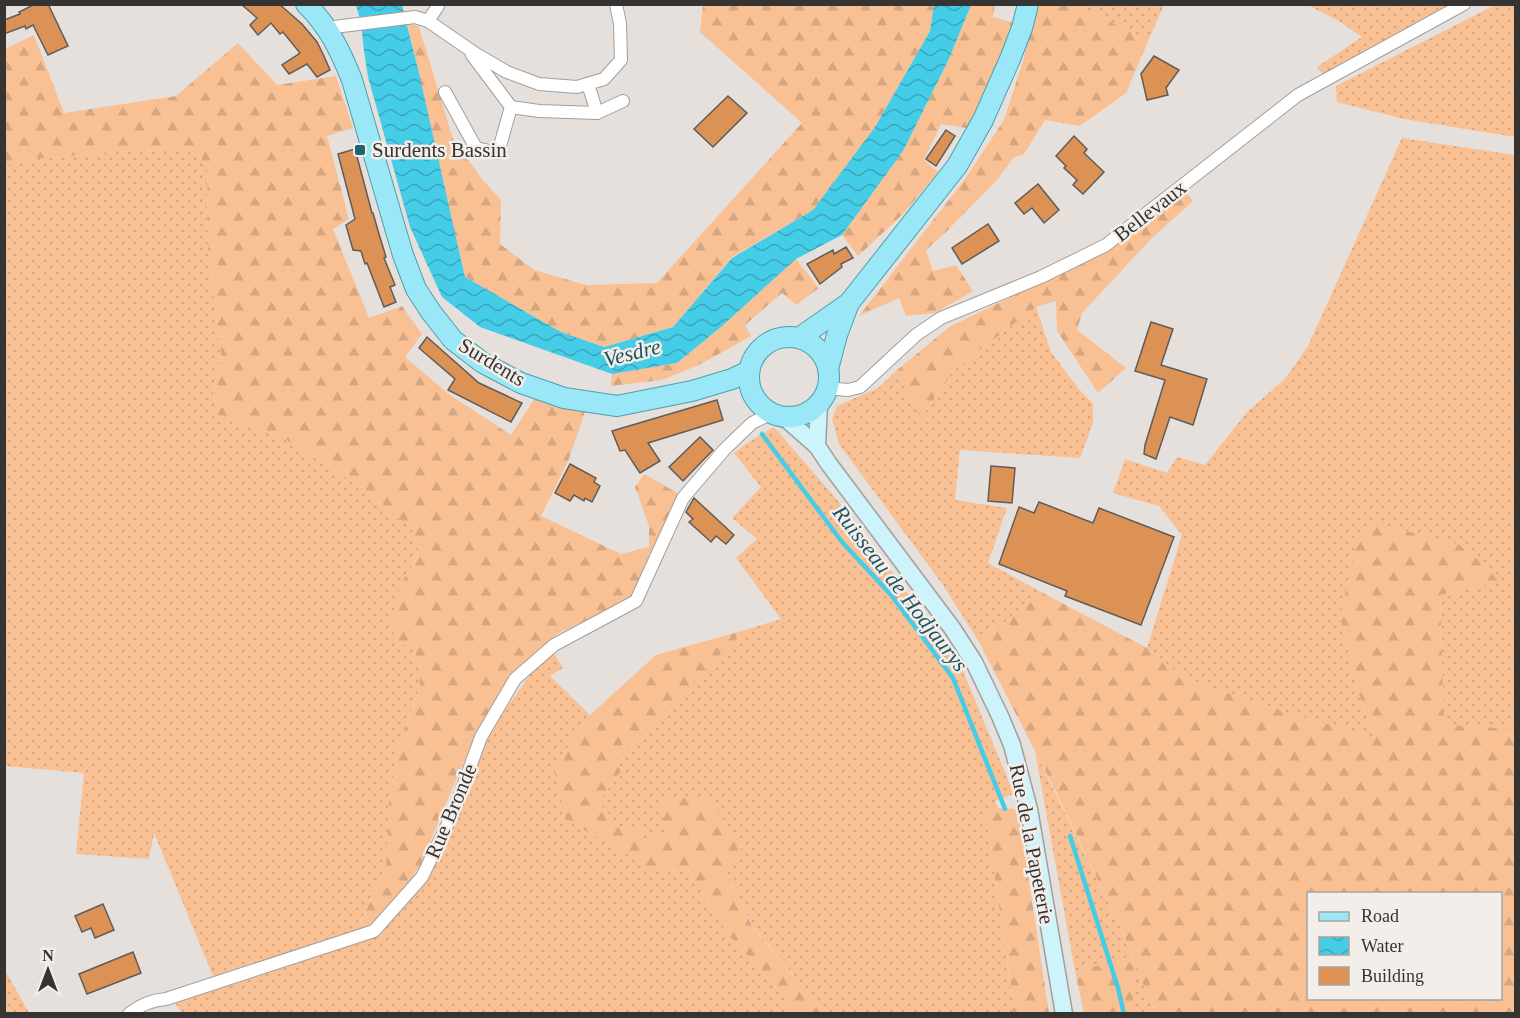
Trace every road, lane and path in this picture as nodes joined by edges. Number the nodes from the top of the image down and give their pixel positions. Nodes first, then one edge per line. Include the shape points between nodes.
1 (306, 4) edge
2 (615, 4) edge
3 (1028, 4) edge
4 (1464, 4) edge
5 (438, 6) edge
6 (428, 21) junction
7 (326, 28) junction
8 (466, 47) junction
9 (588, 84) junction
10 (445, 92) dead end
11 (623, 101) dead end
12 (511, 107) junction
13 (597, 113) junction
14 (849, 303) junction
15 (799, 338) junction
16 (749, 371) junction
17 (825, 387) junction
18 (778, 415) junction
19 (817, 446) junction
20 (129, 1014) edge
21 (1064, 1014) edge

1 - 7 main road, Surdents
2 - 9 street via 621,60 604,79
3 - 14 main road via 1010,59 957,166
4 - 17 street, Bellevaux via 1298,95 1106,245 941,318 916,335 860,387
5 - 6 street
6 - 7 street via 415,17
6 - 8 street
7 - 16 main road, Surdents via 352,80 402,255 416,289 453,340 483,363 521,383 564,398 617,406 692,391
8 - 9 street via 507,72 538,84
8 - 12 street
9 - 13 street
10 - 12 street via 476,148 498,153
11 - 13 street
12 - 13 street
14 - 15 main road
14 - 17 main road
15 - 16 main road via 777,339 767,344 758,351
15 - 17 main road via 825,359
16 - 18 main road via 753,396 761,406
17 - 18 main road via 813,410 797,416
17 - 19 main road
18 - 19 main road, Rue de la Papeterie
18 - 20 street, Rue Bronde via 752,423 683,498 636,601 554,645 515,680 481,736 454,811 422,877 374,931 138,1006
19 - 21 main road, Rue de la Papeterie via 952,628 974,662 1000,716 1029,809

